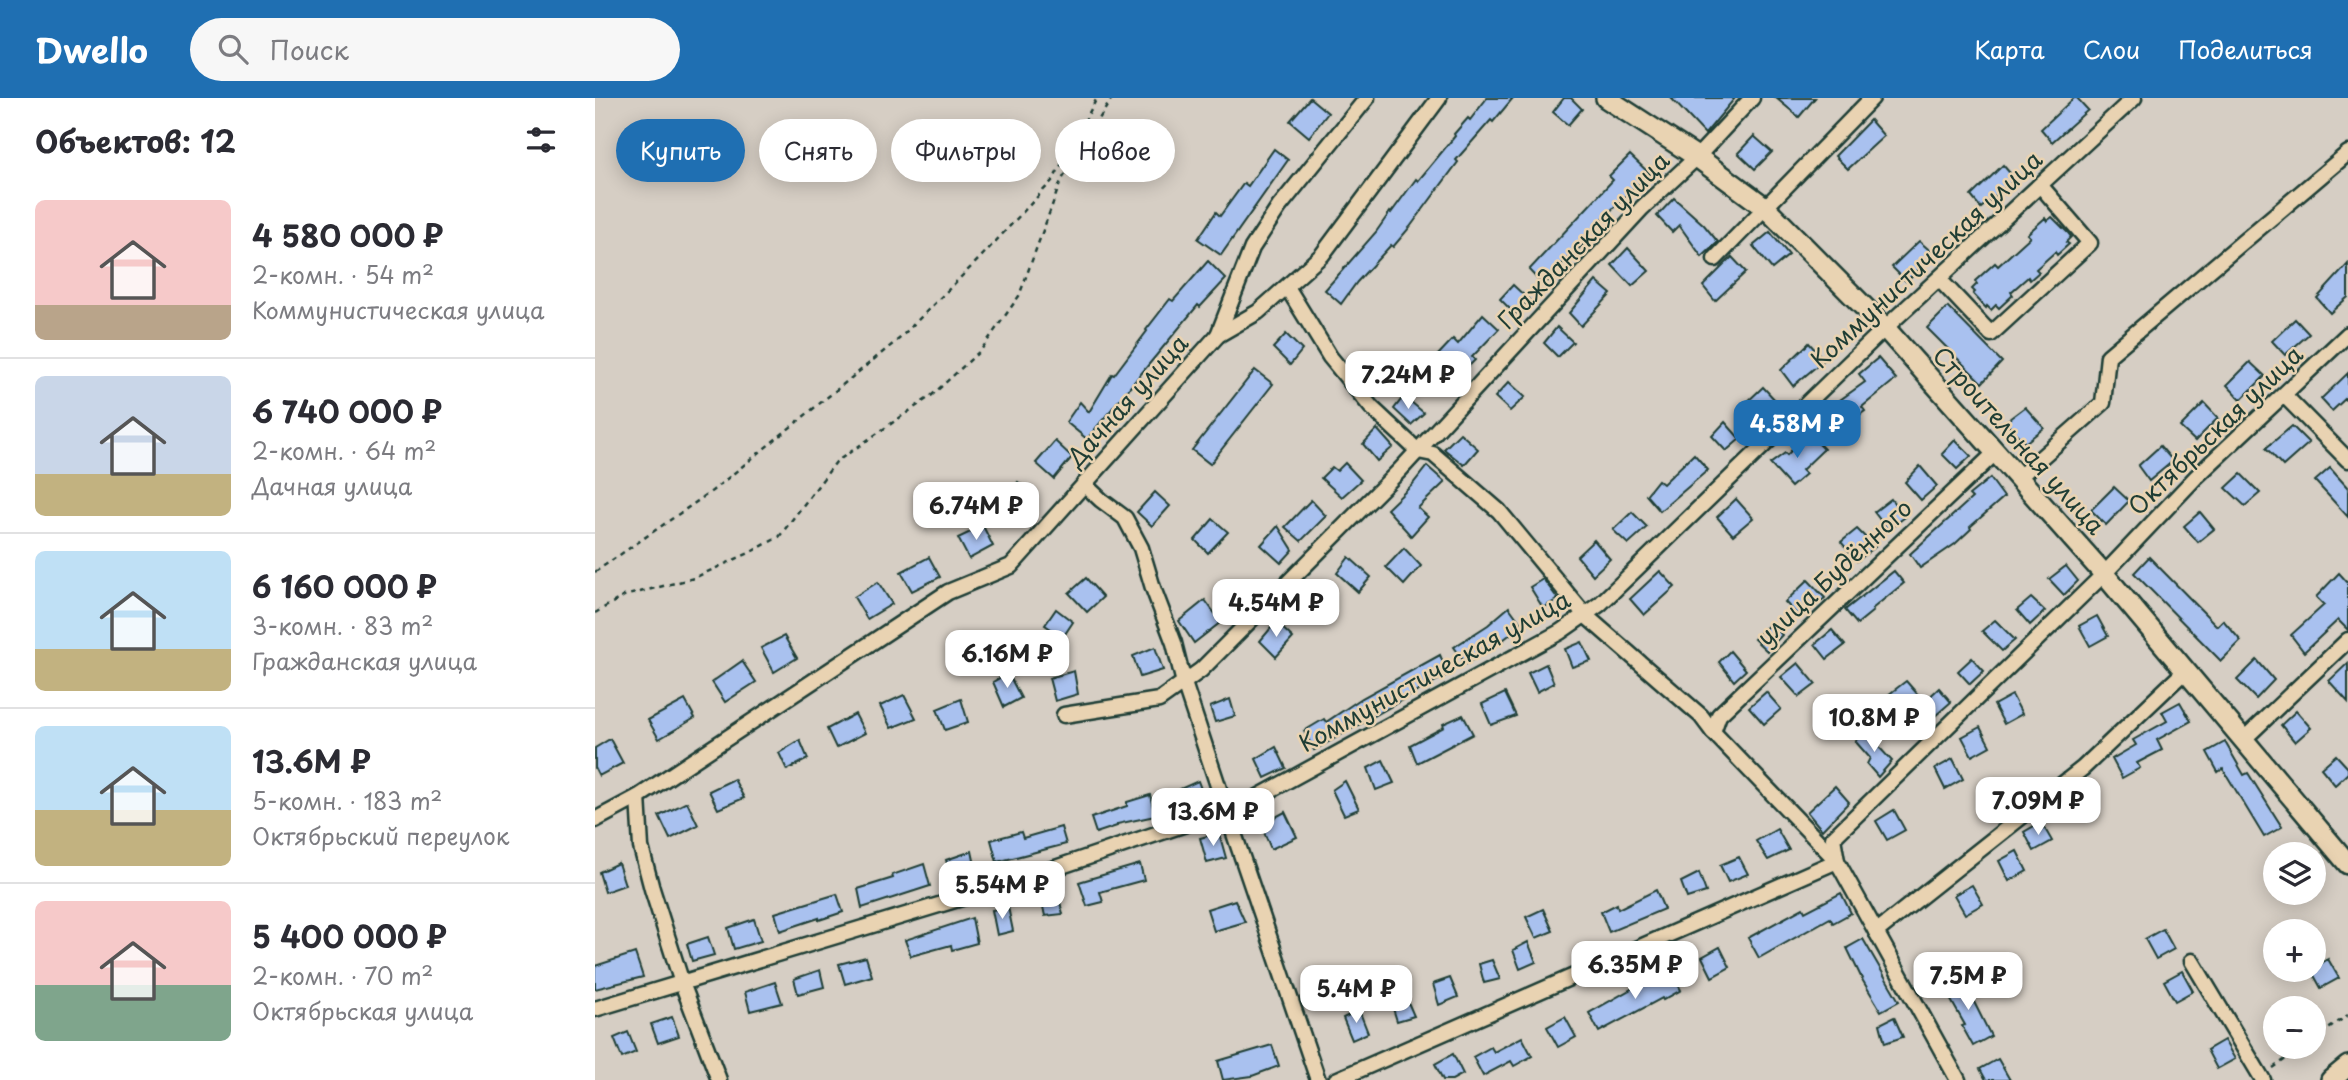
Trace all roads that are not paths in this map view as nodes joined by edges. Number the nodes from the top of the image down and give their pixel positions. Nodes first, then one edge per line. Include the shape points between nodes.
1 (1367, 98) edge
2 (1440, 98) edge
3 (1606, 98) edge
4 (1752, 98) edge
5 (1872, 98) edge
6 (2134, 98) edge
7 (2348, 153) edge
8 (1697, 157) junction
9 (2040, 185) junction
10 (1766, 208) junction
11 (1715, 259) dead end
12 (1939, 279) junction
13 (1287, 287) junction
14 (1885, 328) junction
15 (2348, 334) edge
16 (1218, 335) junction
17 (2284, 394) junction
18 (1417, 451) junction
19 (1996, 452) junction
20 (2348, 460) edge
21 (2018, 478) junction
22 (1084, 484) junction
23 (2104, 574) junction
24 (1585, 615) junction
25 (2348, 640) edge
26 (2185, 671) junction
27 (1184, 683) junction
28 (1064, 715) dead end
29 (1713, 732) junction
30 (2243, 740) junction
31 (638, 797) junction
32 (1226, 810) junction
33 (595, 820) edge
34 (1837, 861) junction
35 (2348, 864) edge
36 (1876, 932) junction
37 (2192, 961) dead end
38 (682, 983) junction
39 (595, 1009) edge
40 (2262, 1078) edge
41 (719, 1080) edge
42 (1318, 1080) edge
43 (1336, 1080) edge
44 (1958, 1080) edge

1 - 16 street via 1279,207 1252,248
2 - 13 street, Дачная улица via 1322,255
3 - 8 main road, Строительная улица
4 - 8 street, Гражданская улица
5 - 10 street
6 - 9 street, Коммунистическая улица
7 - 21 street via 2108,356 2103,403
8 - 10 main road, Строительная улица
8 - 18 street, Гражданская улица via 1642,208
9 - 12 street, Коммунистическая улица
9 - 12 street via 2090,243 1991,334
10 - 11 street
10 - 14 main road, Строительная улица
12 - 14 street, Коммунистическая улица
13 - 16 street, Дачная улица via 1258,313
13 - 18 street via 1330,357 1371,407
14 - 19 main road, Строительная улица
14 - 24 street, Коммунистическая улица
15 - 17 street, Октябрьская улица
16 - 22 street, Дачная улица
17 - 20 street
17 - 23 street, Октябрьская улица via 2196,477
18 - 24 street via 1433,454 1499,511
18 - 27 street, Гражданская улица
19 - 21 main road, Строительная улица
19 - 29 street, улица Будённого via 1719,715
21 - 23 main road, Строительная улица
22 - 27 street via 1125,518 1141,548
22 - 31 street, Дачная улица via 1011,565 948,592
23 - 26 main road, Строительная улица
23 - 34 street, Октябрьская улица via 1833,838
24 - 29 street via 1701,716
24 - 32 street, Коммунистическая улица via 1245,804
25 - 30 street
26 - 30 main road, Строительная улица
26 - 36 street via 2083,768
27 - 28 street, Гражданская улица via 1159,700
27 - 32 street
29 - 34 street
30 - 35 main road, Строительная улица
31 - 33 street, Дачная улица
31 - 38 street via 641,847
32 - 38 street, Коммунистическая улица via 1005,885
32 - 42 street
34 - 36 street
34 - 43 street
36 - 44 street
37 - 40 street
38 - 39 street, Коммунистическая улица
38 - 41 street

